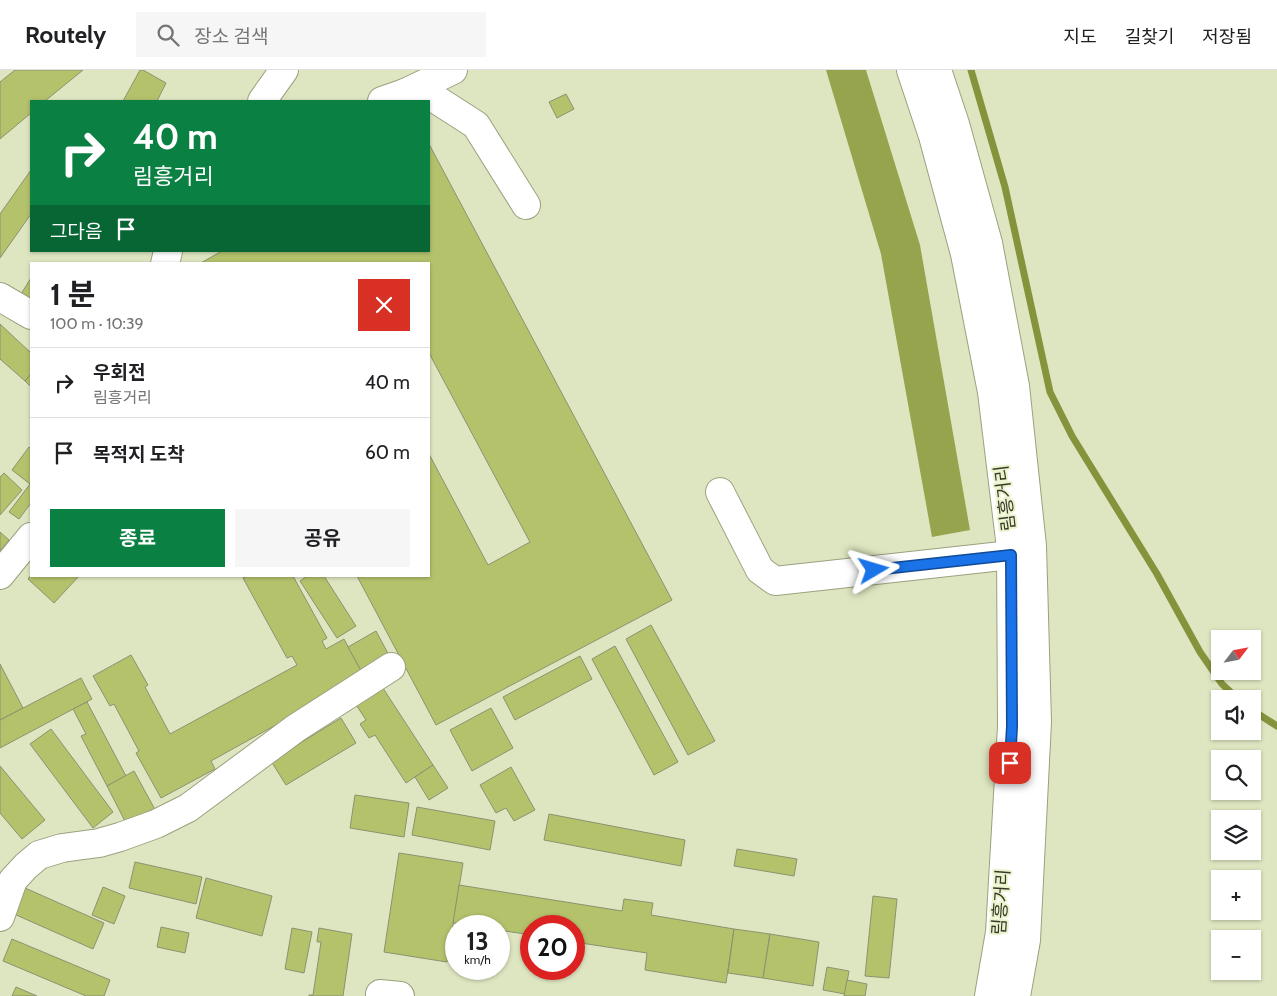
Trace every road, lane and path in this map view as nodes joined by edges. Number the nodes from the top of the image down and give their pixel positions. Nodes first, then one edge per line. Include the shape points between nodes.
1 (285, 70) edge
2 (453, 70) edge
3 (911, 70) edge
4 (938, 70) edge
5 (393, 97) edge
6 (263, 100) edge
7 (282, 100) edge
8 (526, 205) dead end
9 (0, 297) edge
10 (30, 314) edge
11 (720, 492) dead end
12 (30, 538) edge
13 (1011, 555) junction
14 (0, 575) edge
15 (391, 666) dead end
16 (0, 917) edge
17 (989, 996) edge
18 (1016, 996) edge

1 - 6 main road
1 - 7 main road
2 - 5 main road
3 - 13 main road, 림흥거리 via 933,136 965,254 992,392
4 - 18 main road, 림흥거리 via 988,243 1015,386 1032,546 1037,722 1026,940
5 - 8 main road via 434,98 476,126
9 - 10 main road
11 - 13 main road via 760,570 775,581
12 - 14 main road
13 - 17 main road, 림흥거리 via 1012,726 1000,932
15 - 16 main road via 296,728 188,808 120,837 39,854 13,880

